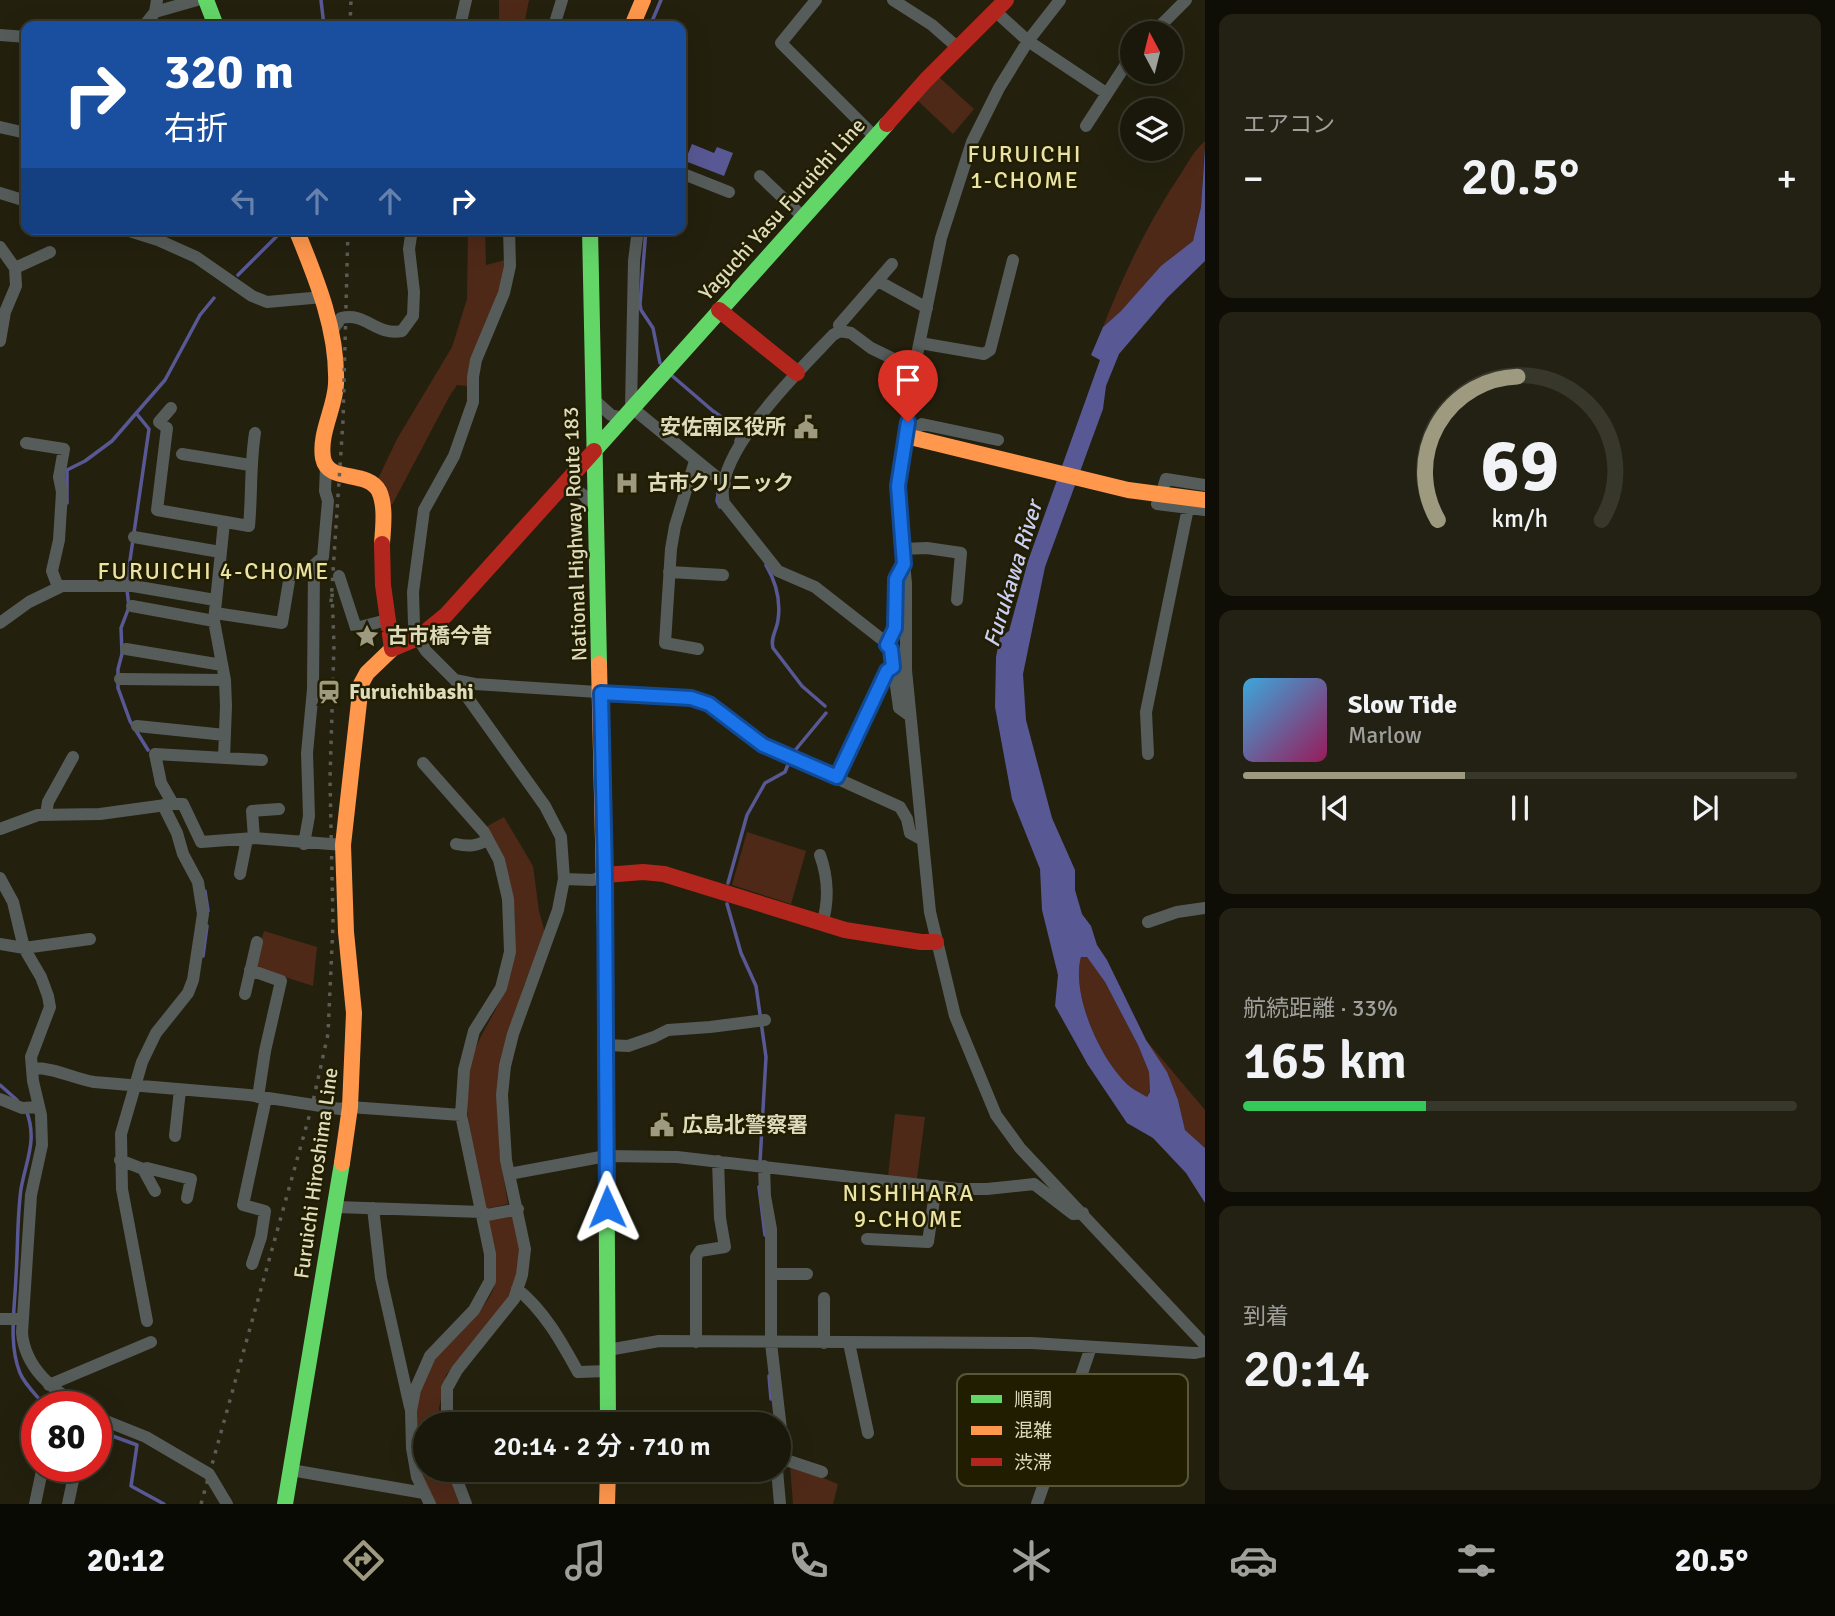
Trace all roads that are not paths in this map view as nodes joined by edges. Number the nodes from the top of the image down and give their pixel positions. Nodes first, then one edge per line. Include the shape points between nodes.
1 (197, 0) edge
2 (206, 0) edge
3 (466, 0) edge
4 (562, 0) edge
5 (643, 0) edge
6 (816, 0) edge
7 (893, 0) edge
8 (1060, 0) edge
9 (1186, 0) edge
10 (1000, 5) edge
11 (156, 6) edge
12 (214, 21) edge
13 (461, 21) edge
14 (556, 21) edge
15 (634, 21) edge
16 (1165, 21) edge
17 (0, 35) edge
18 (21, 37) edge
19 (1028, 41) junction
20 (957, 47) junction
21 (1120, 73) edge
22 (1106, 93) junction
23 (1086, 126) dead end
24 (0, 127) edge
25 (21, 132) edge
26 (875, 137) junction
27 (686, 175) edge
28 (760, 176) dead end
29 (729, 192) dead end
30 (0, 193) edge
31 (21, 199) edge
32 (803, 217) junction
33 (142, 235) edge
34 (298, 235) edge
35 (411, 235) edge
36 (509, 235) edge
37 (590, 235) edge
38 (637, 235) edge
39 (0, 247) edge
40 (50, 252) dead end
41 (1013, 260) dead end
42 (892, 264) dead end
43 (15, 268) junction
44 (878, 281) junction
45 (323, 297) junction
46 (927, 308) junction
47 (719, 310) junction
48 (332, 331) junction
49 (840, 331) junction
50 (0, 341) edge
51 (920, 343) junction
52 (914, 369) junction
53 (797, 373) junction
54 (592, 397) junction
55 (171, 408) dead end
56 (627, 413) junction
57 (255, 433) dead end
58 (906, 436) junction
59 (998, 440) dead end
60 (26, 443) dead end
61 (593, 451) junction
62 (182, 454) dead end
63 (695, 461) junction
64 (250, 466) junction
65 (326, 467) junction
66 (722, 481) junction
67 (1164, 485) dead end
68 (1205, 485) edge
69 (561, 488) junction
70 (1159, 500) dead end
71 (1205, 500) edge
72 (1188, 508) junction
73 (1205, 510) edge
74 (597, 521) junction
75 (224, 522) junction
76 (134, 537) dead end
77 (902, 550) junction
78 (220, 552) junction
79 (904, 564) junction
80 (314, 567) junction
81 (669, 572) junction
82 (723, 575) dead end
83 (339, 576) dead end
84 (58, 587) junction
85 (957, 600) dead end
86 (132, 606) dead end
87 (214, 611) junction
88 (387, 620) junction
89 (0, 623) edge
90 (418, 638) junction
91 (887, 645) junction
92 (126, 649) dead end
93 (391, 649) junction
94 (698, 649) dead end
95 (222, 665) junction
96 (893, 667) junction
97 (120, 679) dead end
98 (225, 680) junction
99 (455, 680) junction
100 (601, 693) junction
101 (910, 716) junction
102 (137, 726) dead end
103 (225, 735) junction
104 (1148, 754) dead end
105 (72, 757) dead end
106 (224, 758) junction
107 (262, 760) dead end
108 (422, 763) dead end
109 (837, 777) junction
110 (168, 804) junction
111 (279, 809) dead end
112 (46, 814) junction
113 (0, 829) edge
114 (251, 839) junction
115 (921, 839) junction
116 (488, 840) junction
117 (304, 844) junction
118 (456, 844) dead end
119 (343, 845) junction
120 (820, 855) dead end
121 (240, 874) dead end
122 (605, 875) junction
123 (0, 878) edge
124 (564, 879) junction
125 (1205, 908) edge
126 (1148, 922) dead end
127 (822, 924) junction
128 (90, 939) dead end
129 (257, 942) dead end
130 (936, 942) junction
131 (0, 944) edge
132 (24, 948) junction
133 (250, 970) junction
134 (245, 994) dead end
135 (761, 1020) dead end
136 (607, 1045) junction
137 (32, 1068) junction
138 (136, 1086) junction
139 (180, 1090) junction
140 (262, 1098) junction
141 (0, 1099) edge
142 (39, 1107) junction
143 (350, 1107) junction
144 (461, 1115) junction
145 (175, 1136) dead end
146 (606, 1156) junction
147 (120, 1160) junction
148 (718, 1161) junction
149 (760, 1166) junction
150 (143, 1169) junction
151 (509, 1174) junction
152 (936, 1186) junction
153 (155, 1191) dead end
154 (187, 1198) dead end
155 (336, 1207) junction
156 (373, 1208) junction
157 (518, 1209) junction
158 (482, 1212) junction
159 (1083, 1213) junction
160 (867, 1239) dead end
161 (252, 1264) dead end
162 (772, 1274) junction
163 (807, 1274) dead end
164 (517, 1289) junction
165 (824, 1298) dead end
166 (0, 1319) edge
167 (23, 1319) junction
168 (147, 1321) dead end
169 (151, 1342) dead end
170 (696, 1342) junction
171 (767, 1343) junction
172 (824, 1343) junction
173 (849, 1343) junction
174 (1205, 1345) edge
175 (1091, 1347) junction
176 (608, 1350) junction
177 (1205, 1351) edge
178 (608, 1371) junction
179 (1082, 1374) edge
180 (49, 1385) junction
181 (57, 1391) edge
182 (411, 1411) junction
183 (447, 1412) edge
184 (608, 1412) edge
185 (778, 1412) edge
186 (112, 1423) edge
187 (867, 1433) dead end
188 (791, 1463) edge
189 (291, 1470) junction
190 (822, 1472) dead end
191 (40, 1482) edge
192 (73, 1482) edge
193 (457, 1482) edge
194 (608, 1482) edge
195 (778, 1482) edge
196 (1043, 1486) edge
197 (427, 1498) edge
198 (35, 1504) edge
199 (68, 1504) edge
200 (227, 1504) edge
201 (285, 1504) edge
202 (466, 1504) edge
203 (607, 1504) edge
204 (780, 1504) edge
205 (1037, 1504) edge

1 - 11 street
2 - 12 main road
3 - 13 street
4 - 14 street
5 - 15 main road
6 - 26 street via 781,43
7 - 20 street
8 - 19 street
9 - 16 street
10 - 19 street
10 - 20 main road, Yaguchi Yasu Furuichi Line
17 - 18 street
19 - 22 street
19 - 46 street via 972,142 941,239
20 - 26 main road, Yaguchi Yasu Furuichi Line
21 - 22 street
22 - 23 street
24 - 25 street
26 - 32 main road, Yaguchi Yasu Furuichi Line
27 - 29 street
28 - 32 street
30 - 31 street
32 - 47 main road, Yaguchi Yasu Furuichi Line
33 - 45 street via 196,257 267,302
34 - 45 main road
35 - 48 street via 413,316 402,331 389,333 355,316 341,318
36 - 90 street via 510,266 504,293 476,360 473,402 454,456 423,516 413,592
37 - 54 main road, National Highway Route 183
38 - 56 street
39 - 43 street
40 - 43 street
41 - 51 street via 990,350 984,354
42 - 44 street
43 - 50 street via 16,286
44 - 46 street
44 - 49 street via 839,325
45 - 48 main road
46 - 51 street
47 - 53 main road
47 - 56 main road, Yaguchi Yasu Furuichi Line
48 - 65 main road via 336,385 324,445
49 - 52 street
49 - 53 street
51 - 52 street
52 - 58 street
53 - 66 street via 745,435
54 - 56 street via 611,415
54 - 61 main road, National Highway Route 183
55 - 75 street via 159,422 167,428 157,510
56 - 61 main road, Yaguchi Yasu Furuichi Line
56 - 63 street
57 - 64 street
58 - 59 street via 922,424
58 - 71 main road via 1128,490
58 - 77 street via 899,481
60 - 84 street via 64,449 59,540 52,571
61 - 69 main road, Yaguchi Yasu Furuichi Line
61 - 74 main road, National Highway Route 183
62 - 64 street
63 - 66 street
63 - 81 street via 675,526
64 - 75 street via 249,526
65 - 80 street via 325,544 323,557
65 - 88 main road via 333,473 369,480 378,489
66 - 91 street via 724,503 778,571 815,587
67 - 68 street via 1166,479
69 - 74 street via 578,491 588,499
69 - 90 main road, Yaguchi Yasu Furuichi Line via 446,615
70 - 72 street via 1157,504
72 - 73 street
72 - 104 street via 1146,712
74 - 100 main road, National Highway Route 183
75 - 78 street
76 - 78 street
77 - 79 street
77 - 85 street via 927,548 961,554
78 - 87 street
79 - 91 street via 896,579 895,628
79 - 101 street
80 - 87 street via 290,575 282,623
80 - 117 street via 309,816
81 - 82 street
81 - 94 street via 665,643
83 - 88 street via 356,628
84 - 87 street via 133,586
84 - 89 street
86 - 87 street
87 - 95 street
88 - 93 main road
90 - 93 main road, Yaguchi Yasu Furuichi Line
90 - 99 street
91 - 96 street
92 - 95 street
93 - 119 main road, Furuichi Hiroshima Line via 361,684
95 - 98 street
96 - 101 street via 899,708
96 - 109 street via 887,671
97 - 98 street
98 - 103 street
99 - 100 street
99 - 124 street via 545,806 561,837
100 - 109 street via 672,696 709,704 750,737
100 - 122 main road, National Highway Route 183
101 - 115 street
102 - 103 street
103 - 106 street
105 - 112 street
106 - 107 street
106 - 110 street via 155,754
108 - 116 street
109 - 115 street via 900,807 910,833
110 - 112 street via 100,814
110 - 114 street via 183,804 201,842
110 - 138 street via 183,854 198,882 203,914 188,993 156,1033
111 - 114 street via 252,811
112 - 113 street
114 - 117 street
114 - 121 street
115 - 130 street
116 - 118 street via 467,847
116 - 144 street via 499,860 508,899 510,952 501,988 474,1031 464,1070
117 - 119 street
119 - 143 main road, Furuichi Hiroshima Line via 354,1013
120 - 127 street via 827,872
122 - 124 street via 593,880
122 - 127 main road via 664,874
122 - 136 main road, National Highway Route 183
123 - 132 street via 13,902
124 - 151 street via 558,910 505,1066 502,1096
125 - 126 street
127 - 130 main road
128 - 132 street
129 - 133 street
130 - 159 street via 955,1016 996,1115
131 - 132 street
132 - 137 street via 41,977 50,1007 31,1057
133 - 134 street
133 - 140 street via 281,981 265,1051
135 - 136 street via 668,1030 628,1046
136 - 146 main road, National Highway Route 183
137 - 138 street via 68,1073 94,1083
137 - 142 street
138 - 139 street
138 - 147 street via 121,1134
139 - 140 street
139 - 145 street
140 - 143 street
140 - 161 street via 243,1205 265,1211
141 - 142 street via 22,1108
142 - 167 street via 42,1145 30,1195
143 - 144 street
143 - 155 main road, Furuichi Hiroshima Line
144 - 158 street
146 - 148 street
146 - 151 street
146 - 176 main road, National Highway Route 183
147 - 150 street
147 - 168 street
148 - 149 street
148 - 170 street via 725,1247 699,1251 696,1257
149 - 152 street
149 - 162 street via 771,1230
150 - 153 street
150 - 154 street via 191,1179
151 - 157 street
152 - 159 street via 988,1189 1034,1184 1073,1214
152 - 160 street via 928,1242
155 - 156 street
155 - 189 main road, Furuichi Hiroshima Line
156 - 158 street
156 - 182 street via 381,1278
157 - 158 street
157 - 164 street via 525,1250
158 - 182 street via 490,1281 474,1310 430,1356
159 - 174 street
162 - 163 street
162 - 171 street
164 - 178 street via 544,1317 578,1372
164 - 183 street via 514,1299 457,1370 447,1388
165 - 172 street
166 - 167 street
167 - 180 street via 23,1348
169 - 180 street
170 - 171 street
170 - 176 street via 659,1341
171 - 172 street
171 - 185 street
172 - 173 street
173 - 175 street
173 - 187 street
175 - 177 street
175 - 179 street
176 - 178 main road, National Highway Route 183
178 - 184 main road, National Highway Route 183
180 - 181 street
182 - 197 street via 417,1477
186 - 200 street via 146,1437 209,1474
188 - 190 street
189 - 197 street
189 - 201 main road, Furuichi Hiroshima Line
191 - 198 street
192 - 199 street
193 - 202 street
194 - 203 main road
195 - 204 street
196 - 205 street

